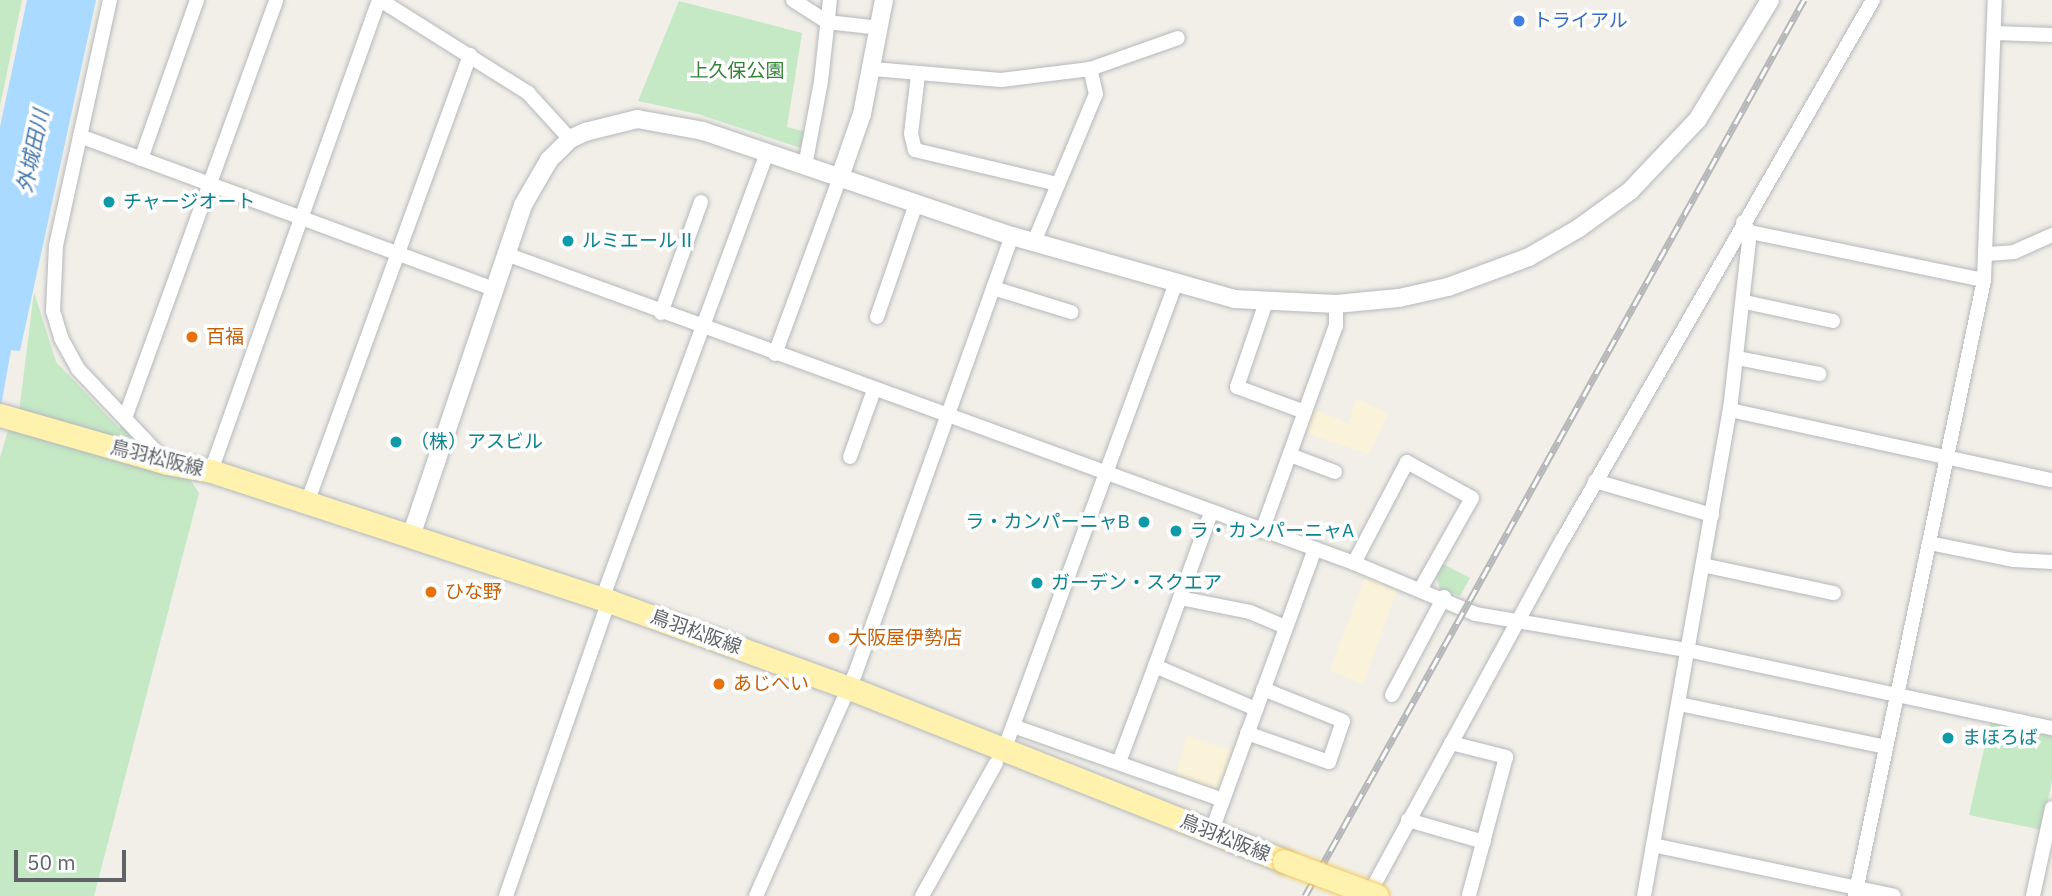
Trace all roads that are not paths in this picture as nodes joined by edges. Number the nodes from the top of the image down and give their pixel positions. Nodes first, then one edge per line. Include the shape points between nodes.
1 (110, 0) edge
2 (197, 0) edge
3 (276, 0) edge
4 (379, 0) edge
5 (793, 0) edge
6 (830, 0) edge
7 (884, 0) edge
8 (1770, 0) edge
9 (1873, 0) edge
10 (1995, 0) edge
11 (827, 22) junction
12 (880, 28) junction
13 (1994, 33) junction
14 (2052, 35) edge
15 (1178, 37) dead end
16 (470, 55) junction
17 (873, 69) junction
18 (1090, 69) junction
19 (918, 75) junction
20 (80, 136) junction
21 (570, 139) junction
22 (767, 154) junction
23 (141, 159) junction
24 (805, 166) junction
25 (840, 177) junction
26 (209, 184) junction
27 (1058, 184) junction
28 (701, 201) dead end
29 (916, 204) junction
30 (301, 219) junction
31 (1746, 227) junction
32 (2052, 235) edge
33 (1012, 236) junction
34 (1034, 242) junction
35 (398, 254) junction
36 (506, 254) junction
37 (1987, 254) junction
38 (1984, 280) junction
39 (1175, 285) junction
40 (993, 288) junction
41 (494, 289) junction
42 (1267, 299) junction
43 (1745, 302) junction
44 (1336, 304) junction
45 (1071, 312) dead end
46 (661, 313) junction
47 (877, 317) dead end
48 (1833, 321) dead end
49 (702, 327) junction
50 (775, 354) junction
51 (1737, 358) junction
52 (1819, 374) dead end
53 (874, 390) junction
54 (1730, 411) junction
55 (1305, 412) junction
56 (8, 417) edge
57 (946, 417) junction
58 (125, 418) junction
59 (1290, 455) junction
60 (850, 457) dead end
61 (1948, 457) junction
62 (167, 464) junction
63 (211, 471) junction
64 (1335, 472) dead end
65 (1104, 474) junction
66 (2052, 480) edge
67 (1595, 481) junction
68 (307, 503) junction
69 (1211, 513) junction
70 (1712, 515) junction
71 (1262, 531) junction
72 (412, 533) junction
73 (1929, 543) junction
74 (1315, 550) junction
75 (2052, 562) edge
76 (1354, 563) junction
77 (1703, 565) junction
78 (1421, 588) junction
79 (1834, 593) dead end
80 (1444, 597) junction
81 (1180, 598) junction
82 (605, 600) junction
83 (1516, 623) junction
84 (1285, 626) junction
85 (1687, 650) junction
86 (1155, 666) junction
87 (847, 687) junction
88 (1264, 690) junction
89 (1897, 694) junction
90 (1392, 695) dead end
91 (1679, 704) junction
92 (1256, 709) junction
93 (1013, 726) junction
94 (2052, 728) edge
95 (1247, 733) junction
96 (1007, 742) dead end
97 (1451, 743) junction
98 (1886, 747) junction
99 (1119, 762) junction
100 (996, 763) dead end
101 (1223, 800) junction
102 (2052, 808) edge
103 (1408, 820) junction
104 (1215, 822) dead end
105 (1484, 842) junction
106 (1653, 845) junction
107 (1856, 892) edge
108 (1469, 895) edge
109 (506, 896) edge
110 (756, 896) edge
111 (922, 896) edge
112 (1368, 896) edge
113 (1377, 896) edge
114 (1644, 896) edge
115 (1894, 896) edge
116 (2033, 896) edge

1 - 20 street
2 - 23 street
3 - 26 street
4 - 16 street
4 - 30 street
5 - 11 street
6 - 11 street
7 - 12 street
8 - 44 street via 1698,119 1648,174 1605,210 1553,245 1478,278 1424,294
9 - 31 street
10 - 13 street
11 - 12 street
11 - 24 street
12 - 17 street
13 - 14 street
13 - 37 street
15 - 18 street
16 - 21 street via 528,93
16 - 35 street
17 - 19 street
17 - 25 street
18 - 19 street via 1001,80
18 - 27 street via 1097,94
19 - 27 street via 911,134 915,150
20 - 23 street
20 - 58 street via 53,264 54,318 78,369
21 - 22 street via 601,125 637,119 703,131
21 - 36 street via 536,181
22 - 24 street
22 - 49 street
23 - 26 street
24 - 25 street
25 - 29 street
25 - 50 street
26 - 30 street
26 - 58 street
27 - 34 street
28 - 46 street
29 - 33 street
29 - 47 street
30 - 35 street
30 - 63 street
31 - 38 street
31 - 43 street
31 - 67 street
32 - 37 street via 2014,252
33 - 34 street
33 - 40 street
34 - 39 street
35 - 41 street
35 - 68 street
36 - 41 street
36 - 46 street
37 - 38 street
38 - 61 street
39 - 42 street via 1234,299
39 - 65 street
40 - 45 street
40 - 57 street
41 - 72 street
42 - 44 street
42 - 55 street via 1237,387
43 - 48 street
43 - 51 street
44 - 55 street via 1336,326
46 - 49 street
49 - 50 street
49 - 82 street
50 - 53 street
51 - 52 street
51 - 54 street
53 - 57 street
53 - 60 street
54 - 61 street
54 - 70 street
55 - 59 street
56 - 62 main road, 鳥羽松阪線
57 - 65 street
57 - 87 street
58 - 62 street
59 - 64 street
59 - 71 street
61 - 66 street
61 - 73 street
62 - 63 main road, 鳥羽松阪線
63 - 68 main road, 鳥羽松阪線
65 - 69 street
65 - 93 street
67 - 70 street
67 - 83 street
68 - 72 main road, 鳥羽松阪線
69 - 71 street
69 - 81 street
70 - 77 street
71 - 74 street
72 - 82 main road, 鳥羽松阪線
73 - 75 street via 2014,560
73 - 89 street
74 - 76 street
74 - 84 street
76 - 78 street
76 - 78 street via 1407,462 1472,498
77 - 79 street
77 - 85 street
78 - 80 street
80 - 83 street via 1476,614
80 - 90 street
81 - 84 street via 1250,612
81 - 86 street
82 - 87 main road, 鳥羽松阪線
82 - 109 street
83 - 85 street
83 - 97 street
84 - 88 street
85 - 89 street
85 - 91 street
86 - 92 street
86 - 99 street
87 - 110 street
87 - 113 main road, 鳥羽松阪線, bridge
88 - 92 street
88 - 95 street via 1343,721 1329,762
89 - 94 street
89 - 98 street
91 - 98 street
91 - 106 street
92 - 95 street
93 - 96 street
93 - 99 street
95 - 101 street
97 - 103 street
97 - 105 street via 1506,757
98 - 107 street
99 - 101 street
100 - 111 street
101 - 104 street
102 - 116 street
103 - 105 street
103 - 112 street
105 - 108 street
106 - 107 street
106 - 114 street
107 - 115 street

